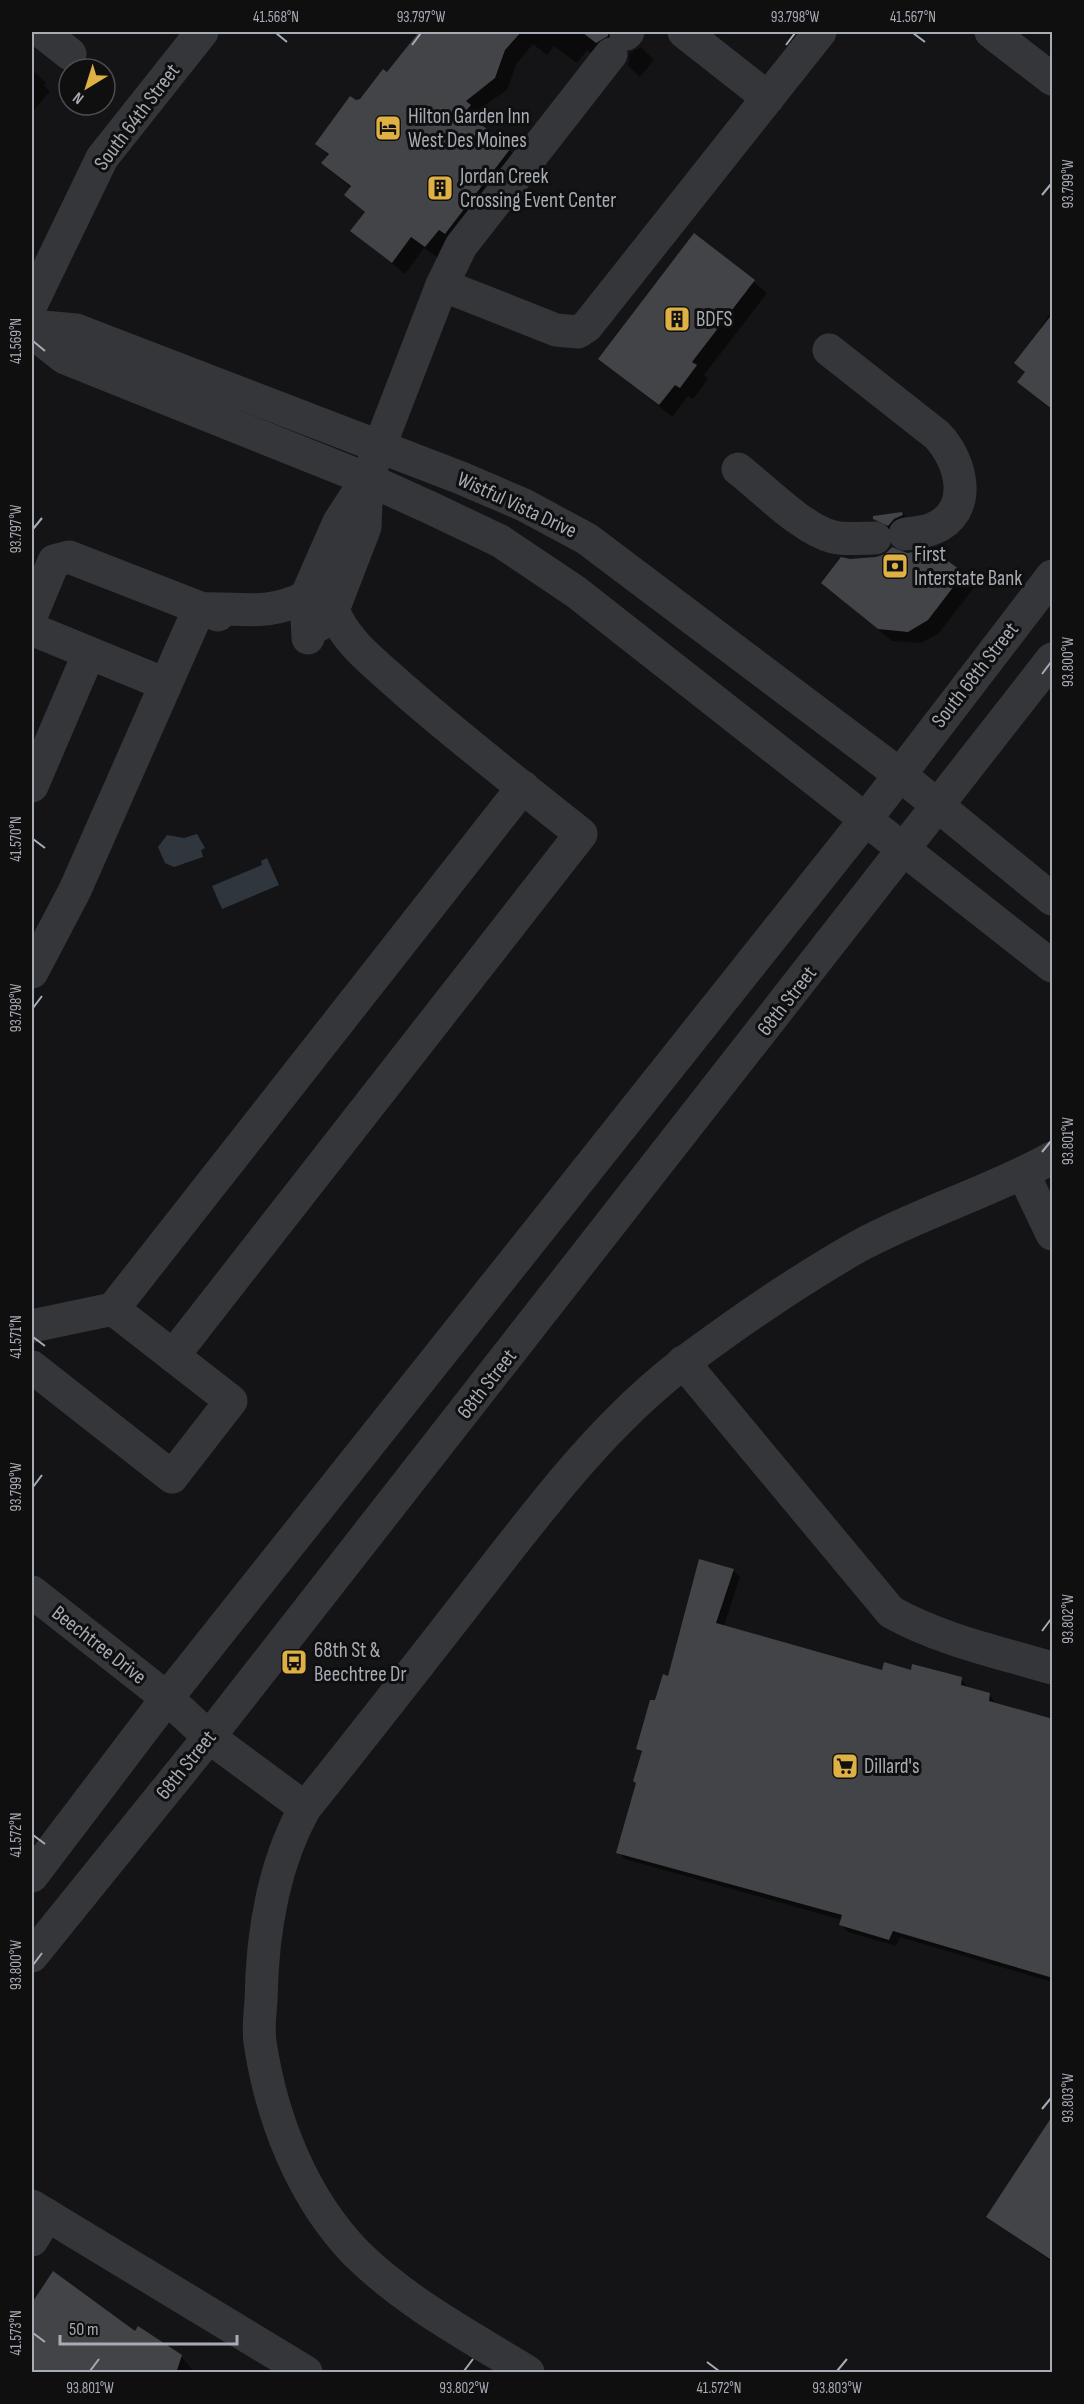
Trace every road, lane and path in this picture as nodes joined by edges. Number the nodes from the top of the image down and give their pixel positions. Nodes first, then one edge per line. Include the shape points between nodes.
1 (42, 32) edge
2 (202, 32) edge
3 (684, 32) edge
4 (820, 32) edge
5 (993, 32) edge
6 (622, 40) edge
7 (70, 54) dead end
8 (1053, 80) edge
9 (768, 98) junction
10 (442, 285) junction
11 (32, 303) edge
12 (32, 326) edge
13 (32, 332) edge
14 (829, 350) dead end
15 (380, 446) junction
16 (738, 469) dead end
17 (367, 479) junction
18 (1053, 576) edge
19 (319, 604) junction
20 (199, 609) junction
21 (32, 614) edge
22 (32, 624) edge
23 (308, 638) junction
24 (88, 653) junction
25 (1053, 659) edge
26 (165, 684) junction
27 (427, 710) junction
28 (899, 774) junction
29 (32, 786) edge
30 (523, 787) junction
31 (938, 807) junction
32 (866, 819) junction
33 (905, 850) junction
34 (1053, 899) edge
35 (1053, 966) edge
36 (32, 972) edge
37 (1053, 1158) edge
38 (1023, 1173) junction
39 (1053, 1234) edge
40 (113, 1310) junction
41 (32, 1326) edge
42 (173, 1356) junction
43 (683, 1362) junction
44 (32, 1367) edge
45 (32, 1592) edge
46 (1053, 1668) edge
47 (167, 1698) junction
48 (209, 1737) junction
49 (305, 1808) junction
50 (32, 1876) edge
51 (32, 1956) edge
52 (37, 2220) edge
53 (306, 2373) edge
54 (528, 2373) edge

1 - 7 street
2 - 11 street, South 64th Street via 102,158
3 - 9 street
4 - 9 street
5 - 8 street
6 - 10 street via 461,246
9 - 10 street via 587,326 578,332 556,330
10 - 15 street
12 - 15 street, Wistful Vista Drive via 76,330
13 - 17 street, Wistful Vista Drive via 65,358
14 - 16 street via 950,448 961,492 948,518 933,529 844,539 827,535 795,514
15 - 17 street
15 - 28 street, Wistful Vista Drive via 524,505 587,538
17 - 19 street via 339,522
17 - 32 street, Wistful Vista Drive via 500,541 567,585
18 - 28 street, South 68th Street
19 - 20 street via 262,612
19 - 23 street
19 - 27 street via 352,643
20 - 21 street via 69,557 54,561
20 - 23 street via 250,626 288,629
20 - 26 street
22 - 24 street via 36,632
23 - 27 street via 326,646 383,687
24 - 26 street
24 - 29 street
25 - 31 street
26 - 36 street via 75,890
27 - 30 street
28 - 31 street, Wistful Vista Drive
28 - 32 street
30 - 40 street
30 - 42 street via 581,834
31 - 33 street, 68th Street
31 - 34 street, Wistful Vista Drive
32 - 33 street, Wistful Vista Drive
32 - 47 street
33 - 35 street, Wistful Vista Drive
33 - 48 street, 68th Street
37 - 38 street
38 - 39 street
38 - 43 street via 860,1246 770,1301
40 - 41 street
40 - 42 street
42 - 44 street via 231,1401 172,1477
43 - 46 street via 891,1612 961,1642
43 - 49 street via 618,1421 538,1512
45 - 47 street, Beechtree Drive
47 - 48 street, Beechtree Drive
47 - 50 street
48 - 49 street, Beechtree Drive
48 - 51 street, 68th Street
49 - 54 street via 292,1830 271,1900 262,1966 260,2039 272,2102 298,2168 317,2202 355,2252 428,2312
52 - 53 street

